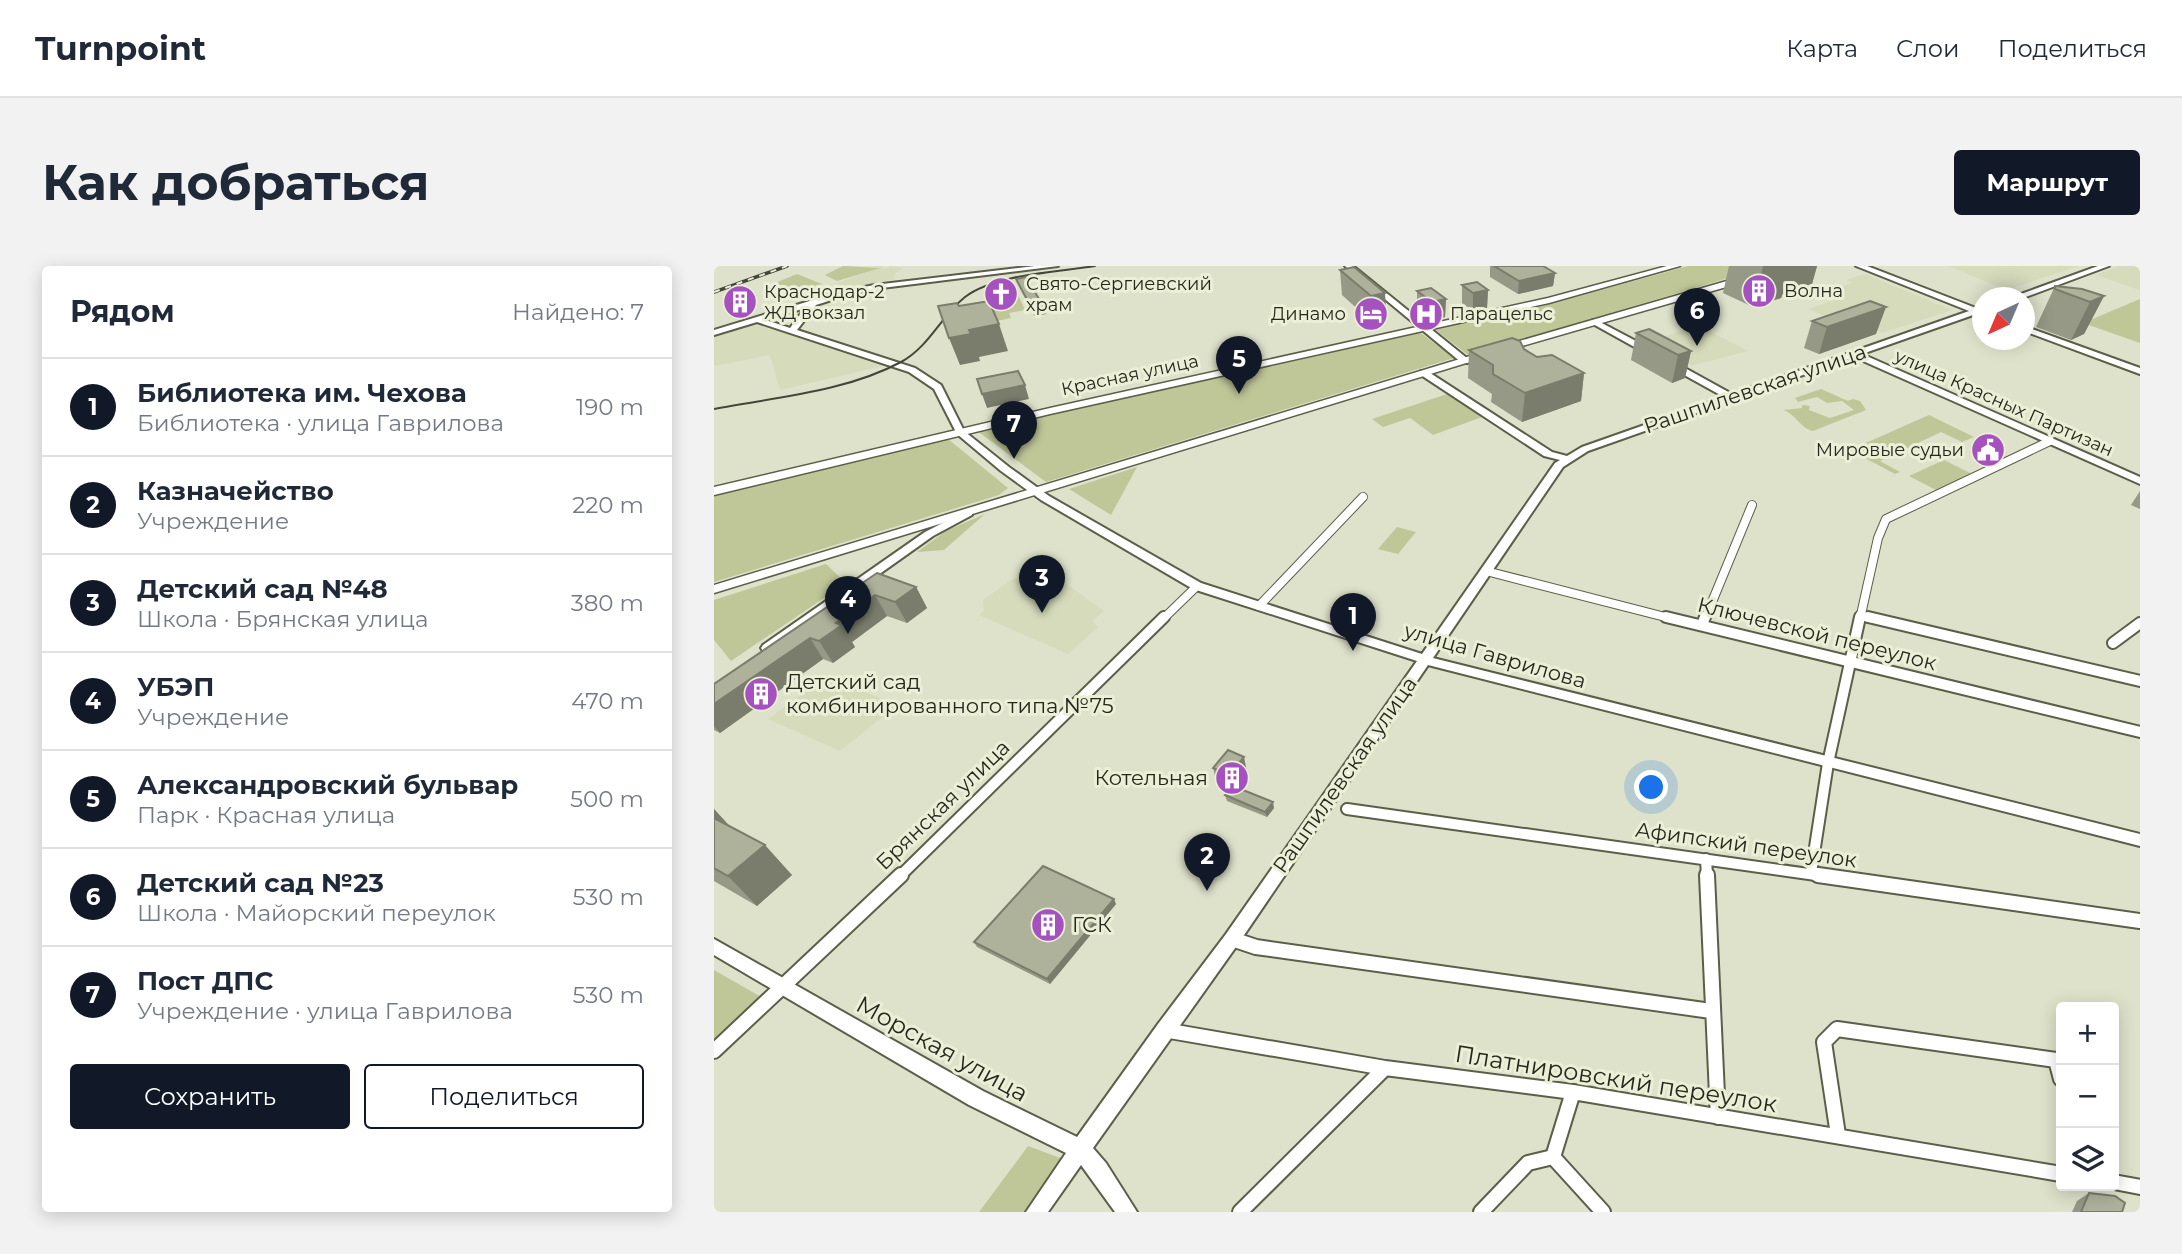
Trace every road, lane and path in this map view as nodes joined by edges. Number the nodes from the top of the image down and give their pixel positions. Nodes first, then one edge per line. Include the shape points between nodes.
1 (1054, 266) edge
2 (1349, 266) edge
3 (1676, 266) edge
4 (1860, 266) edge
5 (2105, 266) edge
6 (1759, 274) dead end
7 (2035, 291) edge
8 (813, 303) junction
9 (1972, 308) edge
10 (1972, 314) edge
11 (758, 320) junction
12 (1596, 322) junction
13 (1426, 329) junction
14 (792, 331) junction
15 (2035, 332) edge
16 (714, 333) edge
17 (1854, 354) junction
18 (1465, 361) junction
19 (2140, 371) edge
20 (1424, 373) junction
21 (1731, 397) junction
22 (960, 432) junction
23 (2050, 441) junction
24 (1566, 459) junction
25 (2139, 479) edge
26 (1020, 481) junction
27 (714, 491) edge
28 (1035, 492) junction
29 (1363, 496) dead end
30 (1012, 499) junction
31 (1752, 505) dead end
32 (968, 513) junction
33 (1486, 571) junction
34 (1197, 586) junction
35 (714, 589) edge
36 (1259, 606) junction
37 (1860, 615) junction
38 (2140, 623) edge
39 (1702, 625) junction
40 (2113, 643) dead end
41 (755, 657) edge
42 (1425, 660) junction
43 (1852, 663) junction
44 (2140, 681) edge
45 (2140, 732) edge
46 (1828, 763) junction
47 (1347, 809) dead end
48 (2140, 840) edge
49 (1706, 859) junction
50 (1811, 873) junction
51 (2140, 920) edge
52 (1232, 939) junction
53 (714, 946) edge
54 (783, 986) junction
55 (1711, 1012) junction
56 (1164, 1030) junction
57 (714, 1051) edge
58 (2057, 1065) edge
59 (1385, 1068) junction
60 (1573, 1092) junction
61 (1718, 1117) junction
62 (1838, 1136) junction
63 (1081, 1150) junction
64 (1553, 1157) junction
65 (2056, 1173) edge
66 (2119, 1183) edge
67 (2140, 1187) edge
68 (1036, 1212) edge
69 (1127, 1212) edge
70 (1240, 1212) edge
71 (1481, 1212) edge
72 (1603, 1212) edge

1 - 8 street via 874,287
2 - 13 street
3 - 13 main road, Красная улица
4 - 9 street
5 - 7 street
6 - 12 main road
8 - 11 street
8 - 14 street
10 - 17 street, Рашпилевская улица
11 - 14 street, улица Гаврилова
11 - 16 street
12 - 18 main road
12 - 21 street
13 - 18 street
13 - 22 main road, Красная улица
14 - 22 street, улица Гаврилова via 926,377 938,387
15 - 19 street
17 - 21 street, Рашпилевская улица
17 - 23 street, улица Красных Партизан
18 - 20 main road
20 - 24 street via 1548,454
20 - 28 main road
21 - 24 street, Рашпилевская улица
22 - 26 street, улица Гаврилова
22 - 27 main road, Красная улица
23 - 25 street, улица Красных Партизан
23 - 37 street via 1886,519
24 - 33 street, Рашпилевская улица
26 - 28 street, улица Гаврилова
26 - 30 street via 1019,494
28 - 30 main road
28 - 34 street, улица Гаврилова
29 - 36 street
30 - 32 main road
31 - 39 street
32 - 35 main road
32 - 41 street via 929,534
33 - 39 street, Ключевской переулок
33 - 42 street, Рашпилевская улица
34 - 36 street, улица Гаврилова
34 - 54 street, Брянская улица
36 - 42 street, улица Гаврилова
37 - 43 street
37 - 44 street
38 - 40 street
39 - 43 street, Ключевской переулок
42 - 46 street, улица Гаврилова
42 - 52 street, Рашпилевская улица
43 - 45 street, Ключевской переулок
43 - 46 street
46 - 48 street, улица Гаврилова
46 - 50 street
47 - 49 street, Афипский переулок
49 - 50 street, Афипский переулок
49 - 55 street
50 - 51 street, Афипский переулок
52 - 55 street via 1270,949
52 - 56 street, Рашпилевская улица
53 - 54 street, Морская улица
54 - 57 street, Брянская улица
54 - 63 street, Морская улица via 976,1098
55 - 61 street
56 - 59 street, Платнировский переулок
56 - 63 street, Рашпилевская улица
58 - 62 street via 2056,1060 1837,1030 1824,1042
59 - 60 street, Платнировский переулок
59 - 70 street
60 - 61 street, Платнировский переулок
60 - 64 street
61 - 62 street, Платнировский переулок
62 - 65 street, Платнировский переулок
63 - 68 street, Рашпилевская улица
63 - 69 street, Морская улица
64 - 71 street via 1528,1163
64 - 72 street
66 - 67 street

